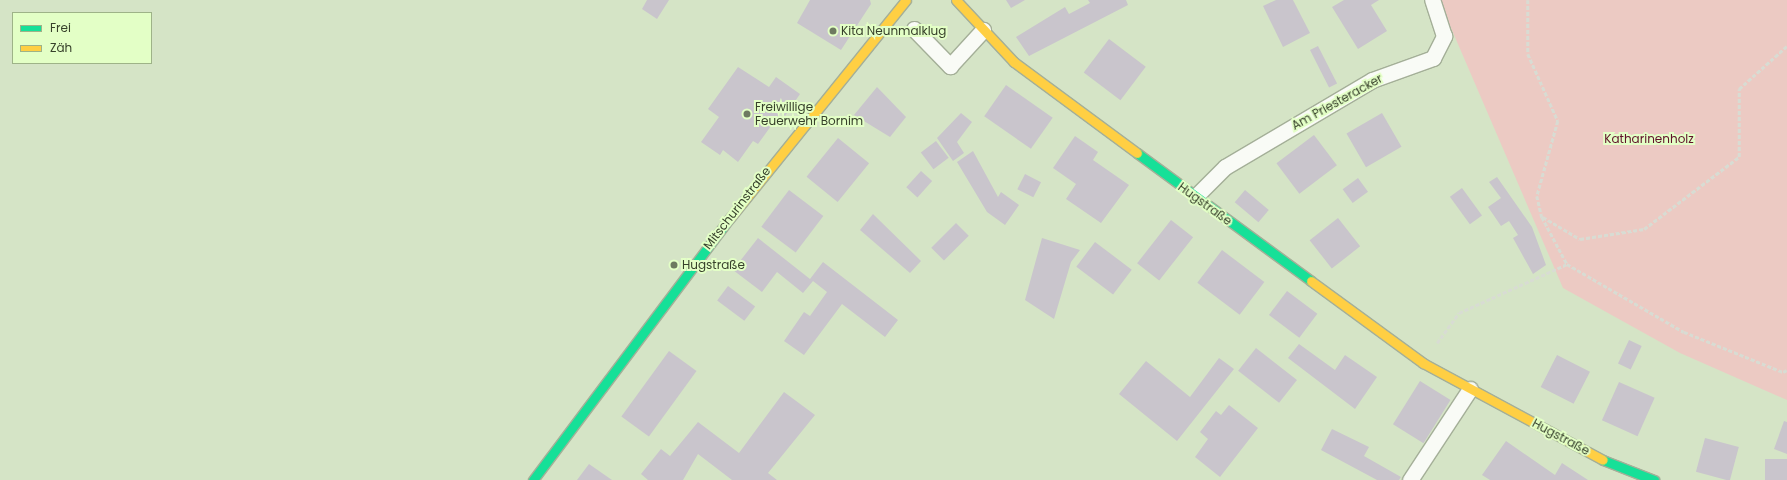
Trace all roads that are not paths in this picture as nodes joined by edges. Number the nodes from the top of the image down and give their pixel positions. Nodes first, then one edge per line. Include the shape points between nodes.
1 (906, 0) edge
2 (956, 0) edge
3 (1432, 0) edge
4 (914, 29) dead end
5 (983, 30) junction
6 (1196, 196) junction
7 (1470, 388) junction
8 (533, 480) edge
9 (1410, 480) edge
10 (1654, 480) edge

1 - 8 street, Mitschurinstraße via 756,183
2 - 5 street, Hugstraße
3 - 6 lane, Am Priesteracker via 1444,36 1433,58 1372,80 1225,167
4 - 5 lane via 950,66
5 - 6 street, Hugstraße via 1014,62
6 - 7 street, Hugstraße via 1423,363
7 - 9 lane
7 - 10 street, Hugstraße via 1619,469

